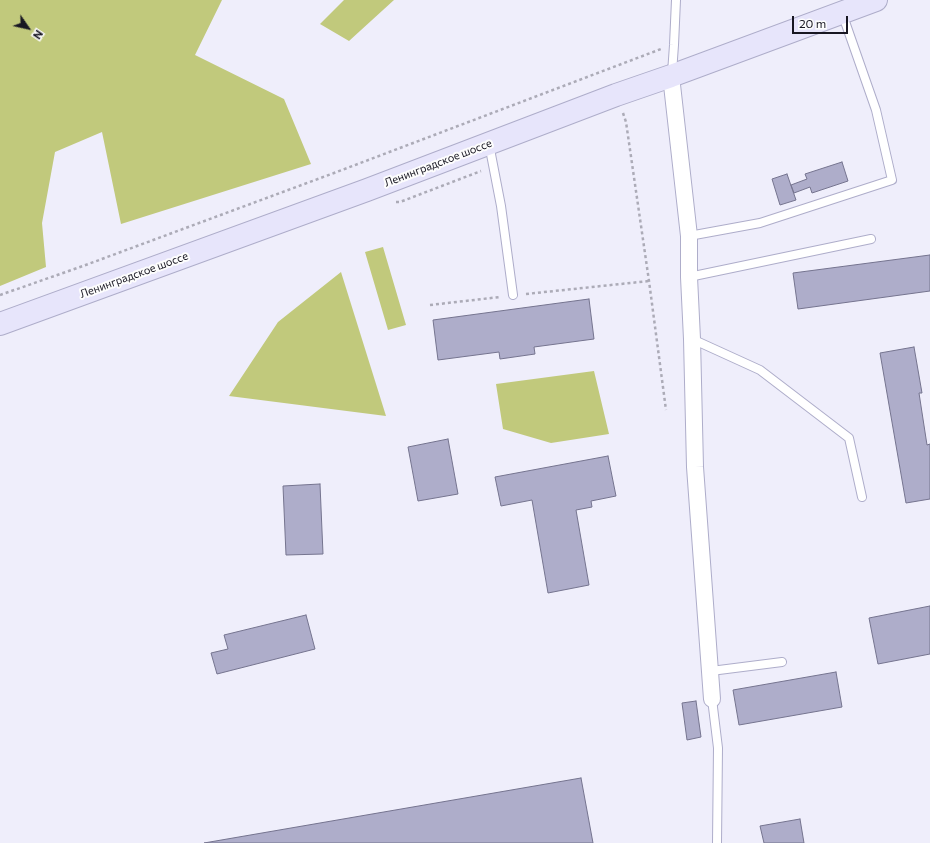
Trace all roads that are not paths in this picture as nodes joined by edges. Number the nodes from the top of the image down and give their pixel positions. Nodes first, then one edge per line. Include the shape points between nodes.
1 (676, 0) edge
2 (876, 0) edge
3 (842, 12) junction
4 (671, 76) junction
5 (489, 143) junction
6 (689, 236) junction
7 (871, 239) dead end
8 (689, 277) junction
9 (513, 295) road end
10 (0, 324) edge
11 (692, 339) junction
12 (862, 497) dead end
13 (782, 662) dead end
14 (711, 671) junction
15 (712, 699) joint
16 (717, 843) edge

1 - 4 lane
2 - 3 main road, Ленинградское шоссе
3 - 4 main road, Ленинградское шоссе
3 - 6 lane via 876,110 892,180 760,223
4 - 5 main road, Ленинградское шоссе
4 - 6 street
5 - 9 lane via 501,206
5 - 10 main road, Ленинградское шоссе
6 - 8 street
7 - 8 lane
8 - 11 street
11 - 12 lane via 760,370 849,438
11 - 14 street via 695,467
13 - 14 lane
14 - 15 street
15 - 16 lane via 718,748

